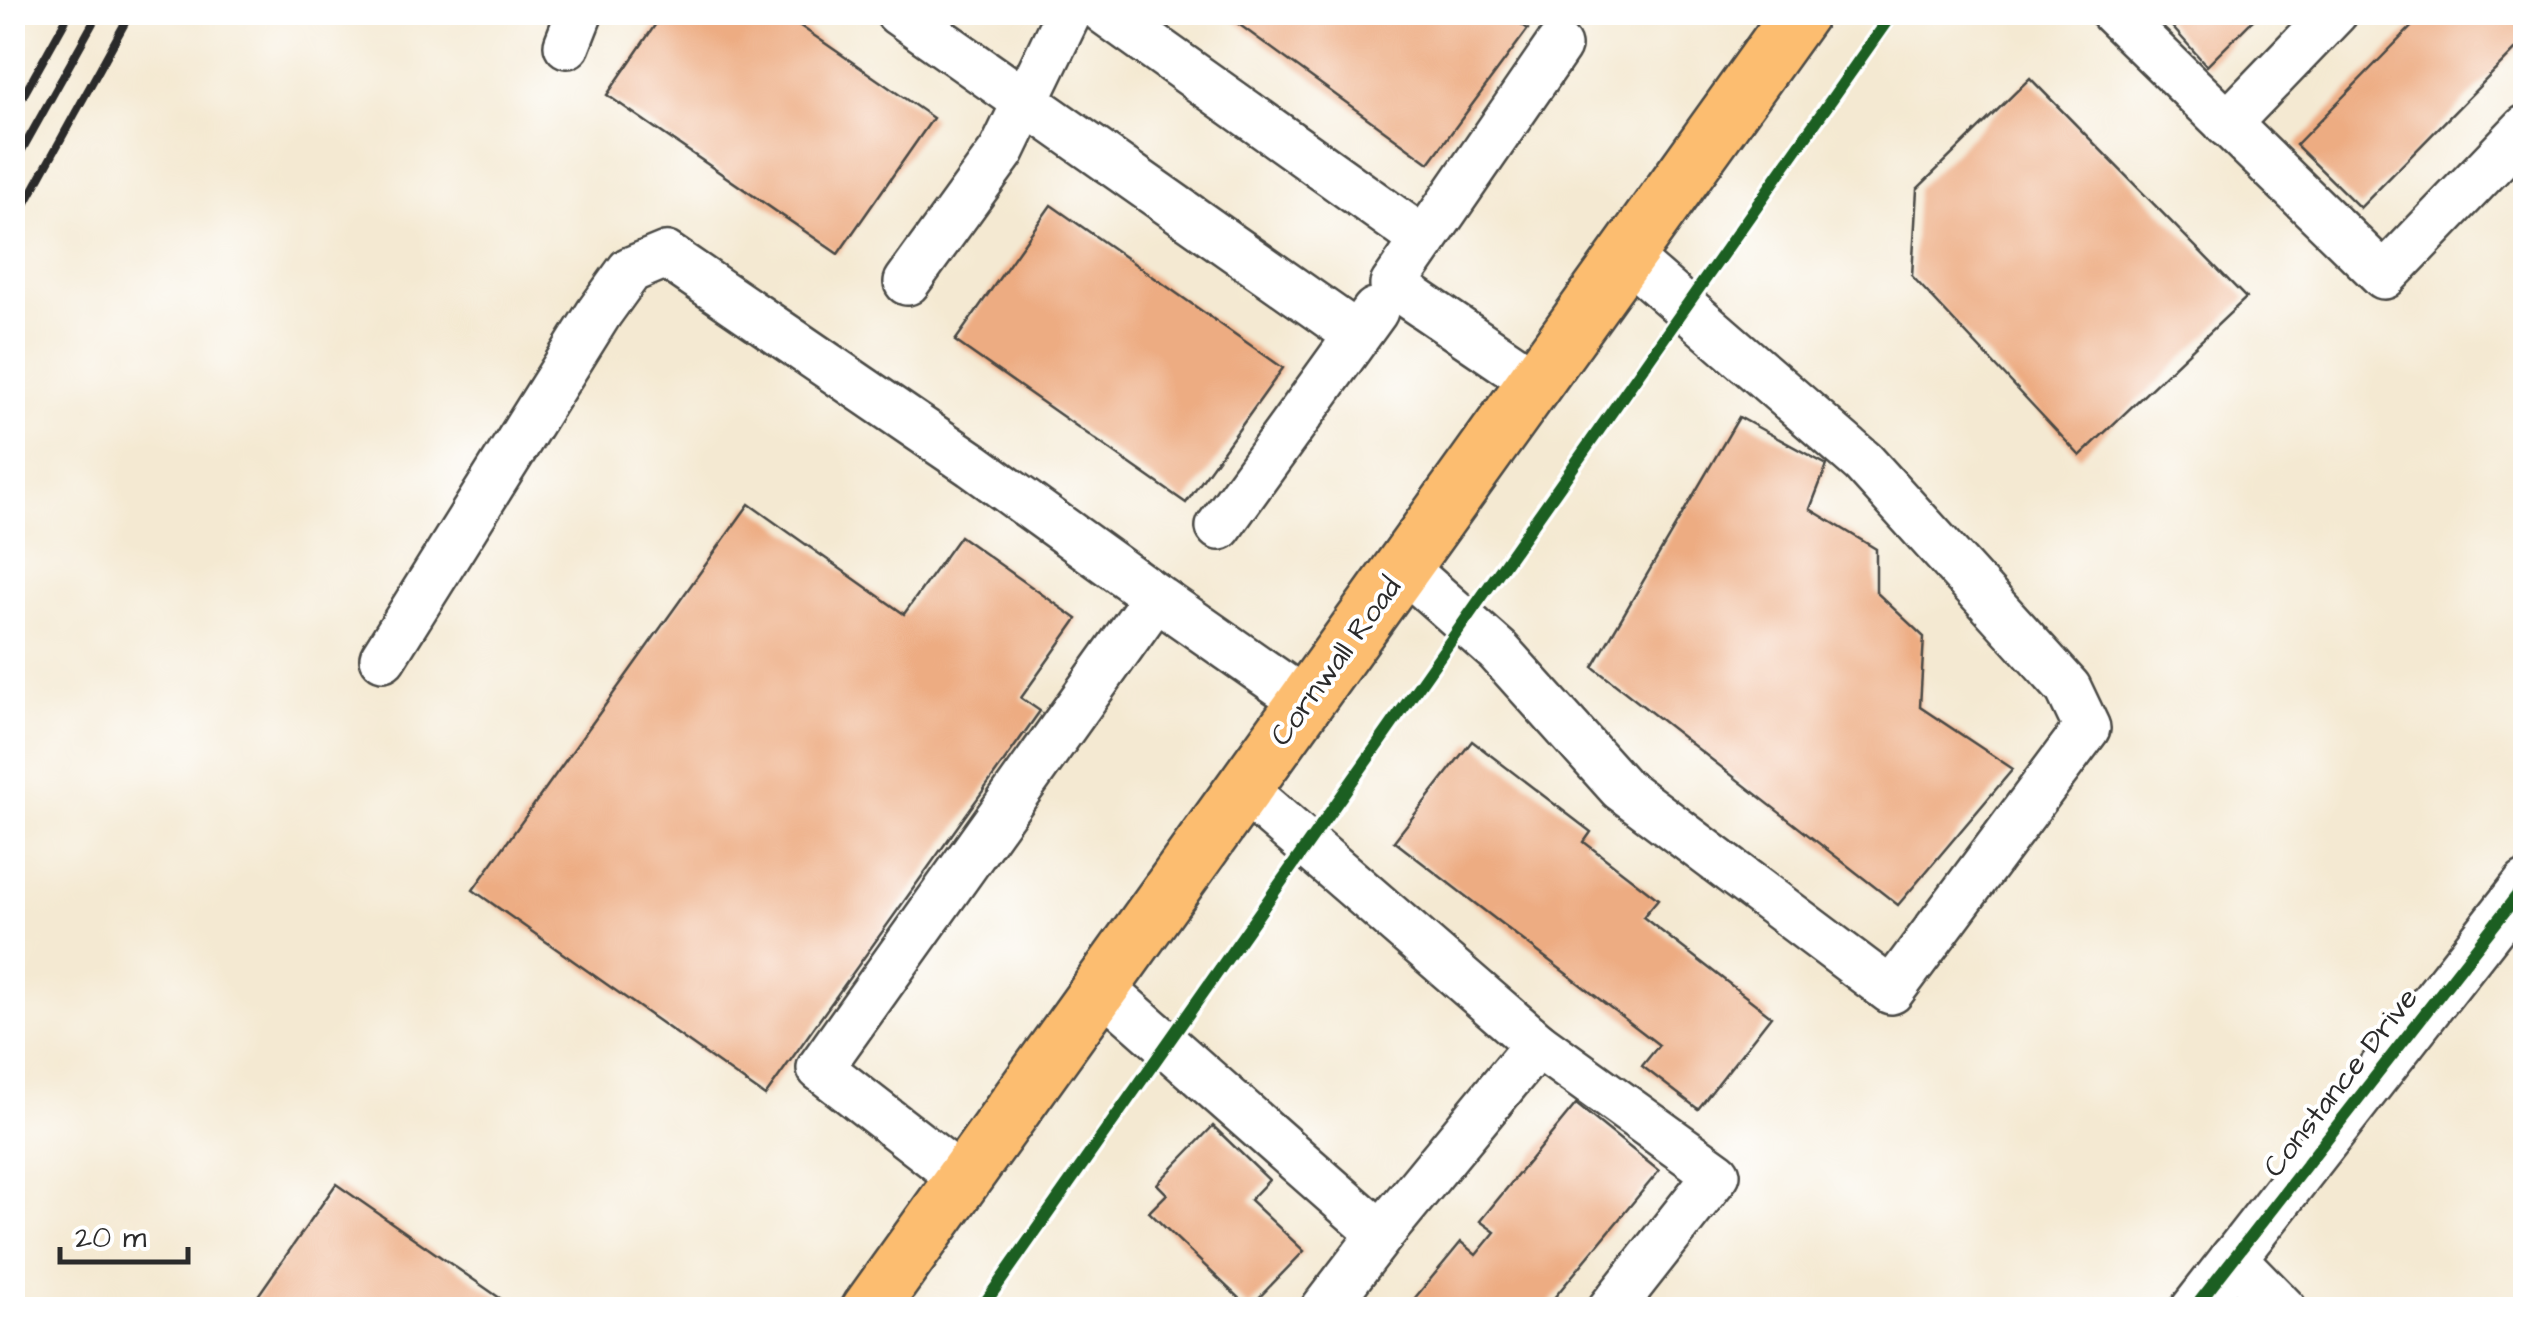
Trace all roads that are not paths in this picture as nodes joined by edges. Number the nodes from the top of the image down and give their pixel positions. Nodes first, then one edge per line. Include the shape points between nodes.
1 (898, 12) edge
2 (1069, 12) edge
3 (1104, 12) edge
4 (1801, 12) edge
5 (2114, 12) edge
6 (2336, 12) edge
7 (1558, 46) dead end
8 (1024, 102) junction
9 (2227, 124) junction
10 (2526, 128) edge
11 (1424, 240) junction
12 (1626, 256) junction
13 (907, 282) dead end
14 (1393, 284) junction
15 (1357, 335) junction
16 (1536, 382) junction
17 (1219, 527) dead end
18 (1403, 567) junction
19 (1156, 596) junction
20 (384, 658) dead end
21 (1306, 702) junction
22 (1243, 789) junction
23 (2526, 884) edge
24 (1101, 987) junction
25 (1537, 1044) junction
26 (963, 1179) junction
27 (1381, 1234) junction
28 (2234, 1258) junction
29 (869, 1310) edge
30 (1323, 1310) edge
31 (1610, 1310) edge
32 (2193, 1310) edge
33 (2284, 1310) edge

1 - 8 street
2 - 8 street
3 - 11 street
4 - 12 main road, Cornwall Road
5 - 9 street
6 - 9 street
7 - 11 street
8 - 13 street via 1002,151
8 - 15 street
9 - 10 street via 2384,276
11 - 14 street
12 - 16 main road, Cornwall Road
12 - 18 street via 1863,462 2068,688 2088,728 1891,990 1621,788 1498,651
14 - 15 street
14 - 16 street
15 - 17 street
16 - 18 main road, Cornwall Road
18 - 21 main road, Cornwall Road
19 - 20 street via 666,255 630,270
19 - 21 street
19 - 26 street via 820,1068
21 - 22 main road, Cornwall Road
22 - 24 main road, Cornwall Road
22 - 25 street
23 - 28 street, Constance Drive
24 - 26 main road, Cornwall Road
24 - 27 street
25 - 27 street
25 - 31 street via 1717,1174
26 - 29 main road, Cornwall Road
27 - 30 street
28 - 32 street, Constance Drive
28 - 33 street

